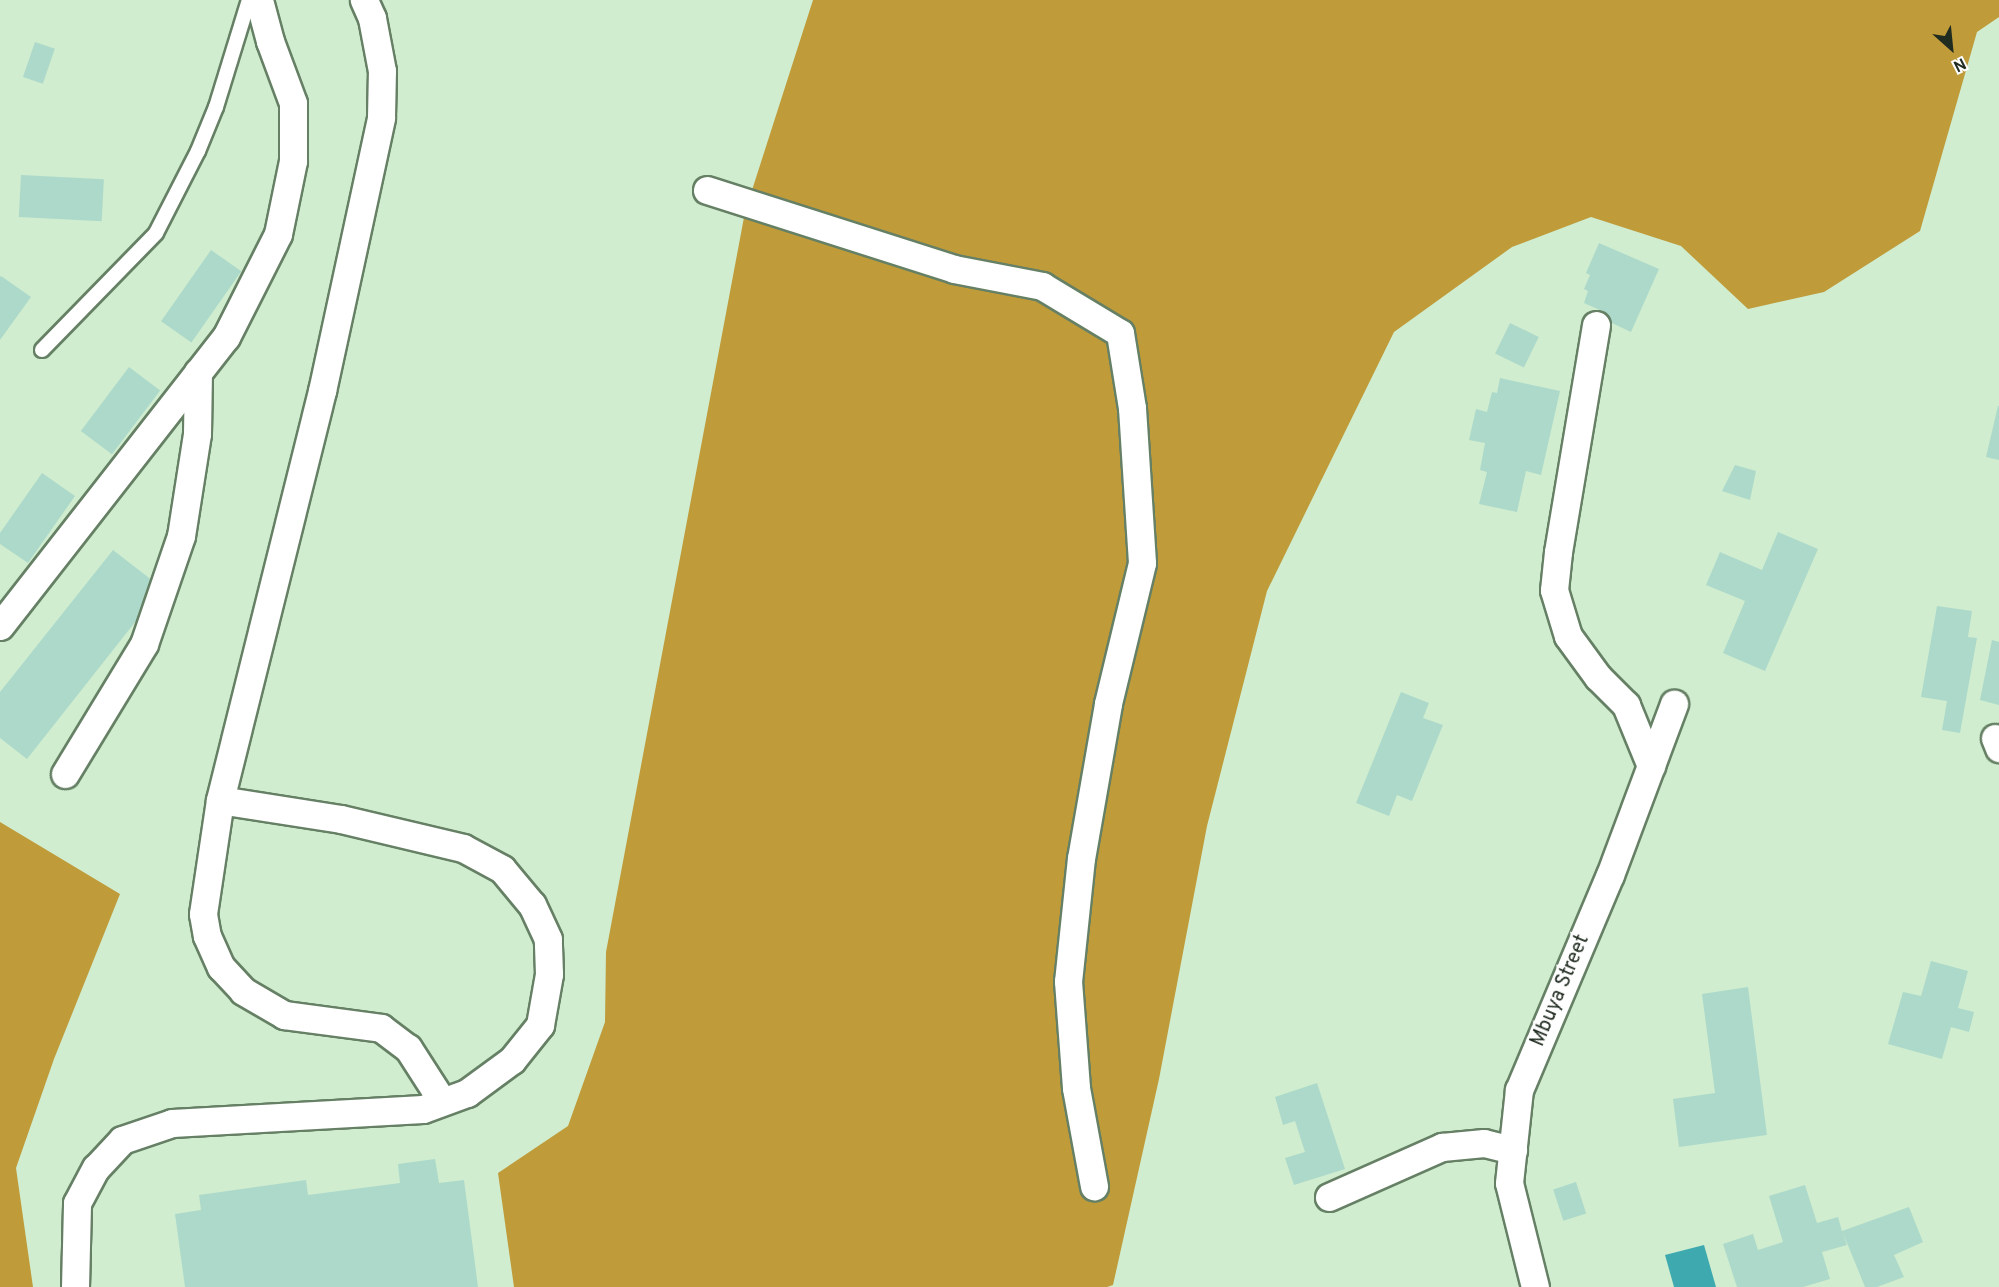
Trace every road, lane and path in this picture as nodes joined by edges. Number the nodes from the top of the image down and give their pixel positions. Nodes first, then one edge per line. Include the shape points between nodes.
1 (249, 0) edge
2 (259, 0) edge
3 (364, 0) edge
4 (707, 190) dead end
5 (1596, 325) dead end
6 (42, 350) dead end
7 (198, 372) junction
8 (0, 626) edge
9 (1674, 704) dead end
10 (1651, 766) junction
11 (65, 774) dead end
12 (220, 800) junction
13 (442, 1101) junction
14 (1513, 1150) junction
15 (1094, 1186) dead end
16 (1329, 1197) dead end
17 (75, 1287) edge
18 (1535, 1287) edge

1 - 6 lane via 216,107 156,233
2 - 7 street via 293,103 293,161 278,234 226,337
3 - 12 street via 372,18 382,71 381,117 324,382
4 - 15 street via 954,269 1042,286 1120,333 1132,408 1142,563 1104,726 1080,858 1068,981 1076,1088
5 - 10 street via 1554,590 1568,636 1598,677 1626,705
7 - 8 street
7 - 11 street via 197,434 181,536 144,644
9 - 10 street, Mbuya Street
10 - 14 street, Mbuya Street via 1610,875 1519,1090
12 - 13 street via 203,914 220,967 243,991 284,1015 381,1028 408,1047
12 - 13 street via 341,819 462,848 502,868 532,905 548,939 549,974 540,1025 512,1060 467,1093
13 - 17 street via 423,1108 172,1123 123,1140 96,1168 77,1203
14 - 16 street via 1484,1143 1442,1147
14 - 18 street, Mbuya Street via 1509,1183

